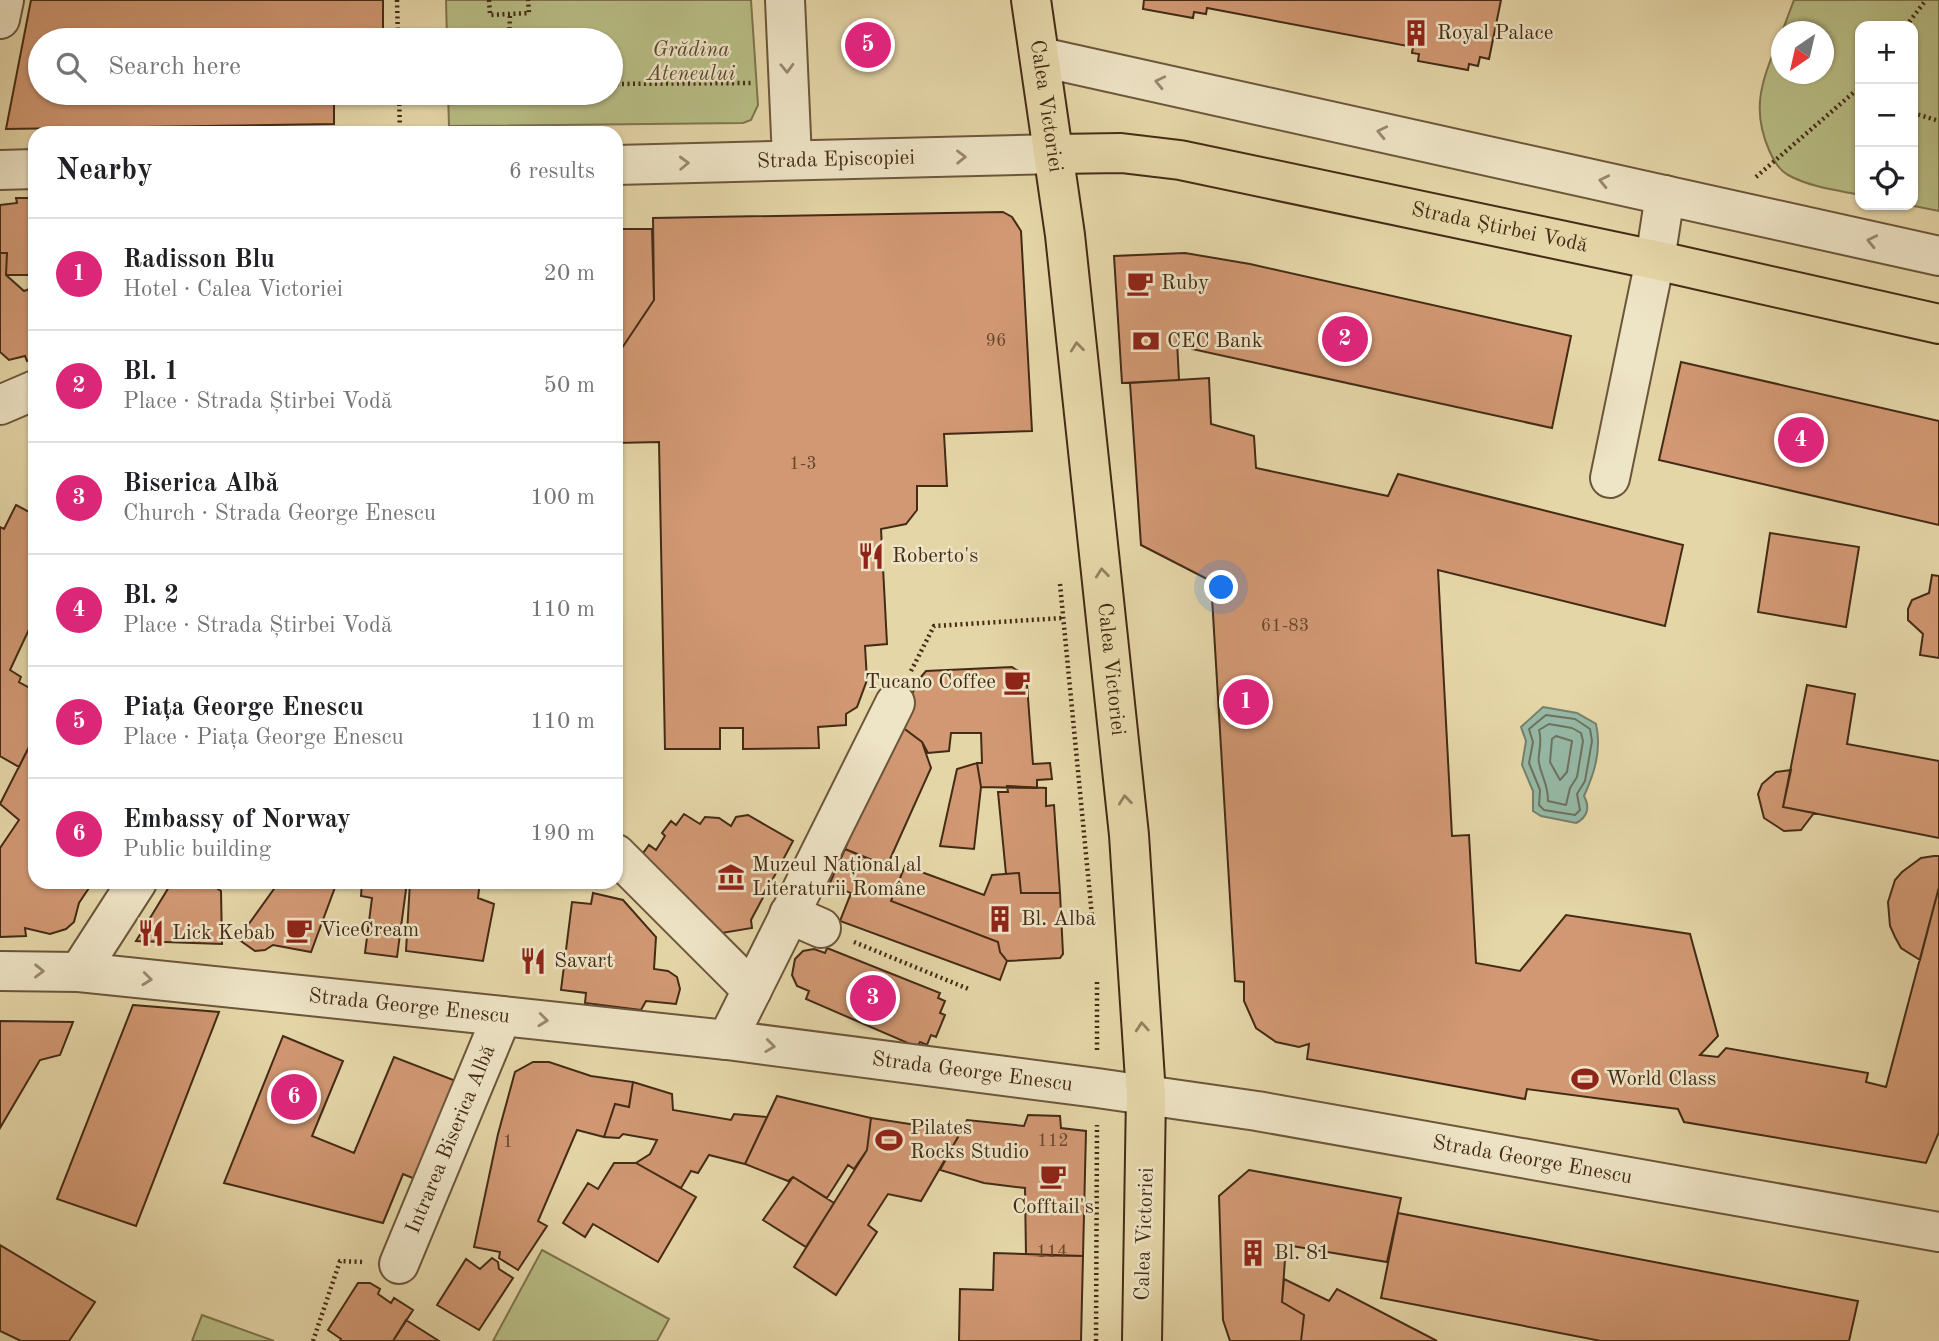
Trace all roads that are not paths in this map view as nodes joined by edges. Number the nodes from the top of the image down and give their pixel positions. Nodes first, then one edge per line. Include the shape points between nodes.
1 (4, 0) edge
2 (785, 0) edge
3 (1031, 0) edge
4 (0, 19) edge
5 (1041, 57) junction
6 (1055, 154) junction
7 (792, 159) junction
8 (623, 165) edge
9 (28, 169) edge
10 (0, 170) edge
11 (1665, 195) junction
12 (1939, 256) edge
13 (1655, 260) junction
14 (1939, 324) edge
15 (28, 393) edge
16 (0, 405) edge
17 (1609, 478) dead end
18 (895, 703) road end
19 (623, 861) edge
20 (132, 889) edge
21 (0, 971) edge
22 (79, 972) junction
23 (752, 989) junction
24 (502, 1016) junction
25 (727, 1040) junction
26 (1146, 1095) junction
27 (1939, 1232) edge
28 (399, 1264) road end
29 (1142, 1341) edge

1 - 4 street
2 -> 7 street
3 - 5 main road, Calea Victoriei
5 - 6 main road, Calea Victoriei
11 -> 5 street
7 -> 6 street, Strada Episcopiei
6 - 13 main road, Strada Știrbei Vodă via 1121,152 1170,158
26 -> 6 main road, Calea Victoriei via 1129,835
8 -> 7 street, Strada Episcopiei
9 - 10 street
12 -> 11 street
11 - 13 street
13 - 14 main road, Strada Știrbei Vodă
13 - 17 street
15 - 16 street
18 - 23 street via 805,921
19 - 23 street
20 - 22 street
21 -> 22 street, Strada George Enescu
22 -> 24 street, Strada George Enescu
23 - 25 street
24 -> 25 street, Strada George Enescu
24 - 28 street, Intrarea Biserica Albă
25 -> 26 street, Strada George Enescu
26 - 27 street, Strada George Enescu
26 - 29 main road, Calea Victoriei

